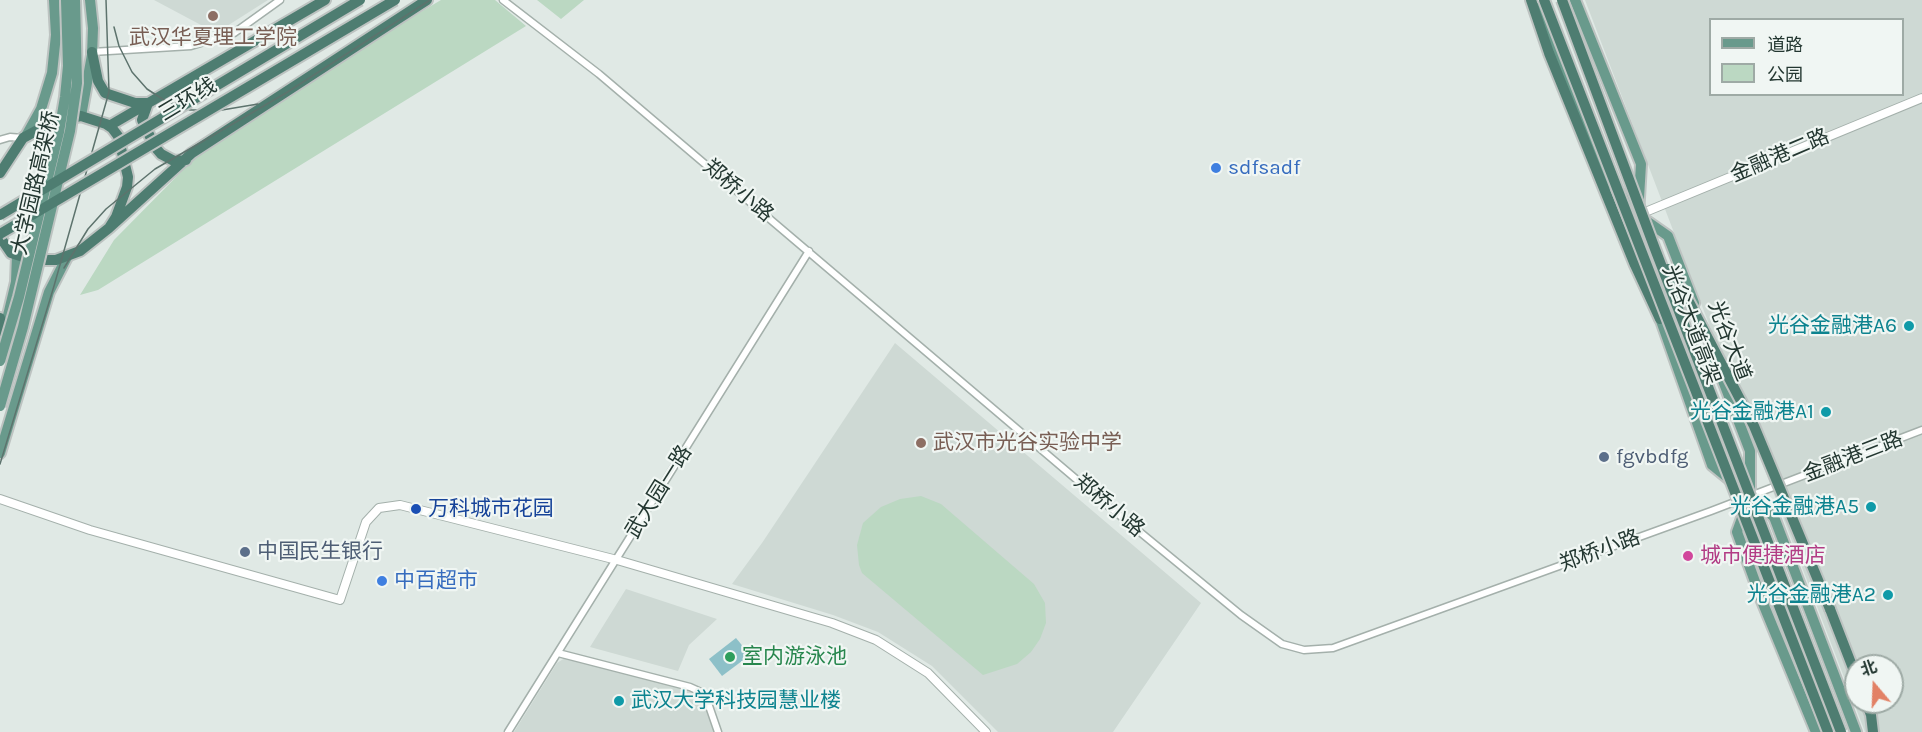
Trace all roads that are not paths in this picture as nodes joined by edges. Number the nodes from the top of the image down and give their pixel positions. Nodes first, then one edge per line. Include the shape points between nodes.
1 (54, 0) edge
2 (66, 0) edge
3 (75, 0) edge
4 (90, 0) edge
5 (280, 0) edge
6 (325, 0) edge
7 (360, 0) edge
8 (395, 0) edge
9 (427, 0) edge
10 (503, 0) edge
11 (1532, 0) edge
12 (1544, 0) edge
13 (1562, 0) edge
14 (1575, 0) edge
15 (92, 52) junction
16 (1922, 98) edge
17 (148, 103) junction
18 (81, 116) junction
19 (109, 126) junction
20 (25, 137) junction
21 (0, 140) edge
22 (186, 160) junction
23 (0, 173) edge
24 (0, 214) edge
25 (1638, 215) junction
26 (109, 228) junction
27 (0, 236) edge
28 (4, 249) edge
29 (1655, 249) junction
30 (809, 251) junction
31 (17, 255) junction
32 (67, 257) junction
33 (0, 318) edge
34 (1660, 319) junction
35 (3, 332) junction
36 (0, 343) edge
37 (0, 361) edge
38 (0, 406) edge
39 (1922, 430) edge
40 (0, 453) edge
41 (1750, 496) junction
42 (0, 500) edge
43 (617, 560) junction
44 (558, 652) junction
45 (1847, 654) edge
46 (1871, 714) edge
47 (508, 732) edge
48 (718, 732) edge
49 (986, 732) edge
50 (1816, 732) edge
51 (1828, 732) edge
52 (1841, 732) edge
53 (1856, 732) edge
54 (1873, 732) edge

1 - 20 main road via 52,73 41,109
2 - 37 main road, bridge via 68,66 59,132
3 - 38 main road, 大学园路高架桥, bridge via 77,82 70,131
4 - 15 main road
5 - 15 street via 234,33 191,46
6 - 17 highway
7 - 24 highway, 三环线, bridge
8 - 27 highway, 三环线, bridge
9 - 22 highway
10 - 30 street, 郑桥小路 via 599,74
11 - 25 main road, 光谷大道 via 1545,23 1607,178
11 - 34 highway via 1549,53
12 - 51 highway, 光谷大道高架, bridge
13 - 29 highway, 光谷大道高架, bridge
14 - 25 main road via 1641,164
15 - 17 highway via 98,81 105,93
15 - 18 main road
16 - 25 street, 金融港二路
17 - 19 highway
17 - 22 highway via 142,120 155,147 174,161
18 - 19 highway
18 - 20 highway via 54,121
19 - 26 highway via 118,136 128,177 123,202
20 - 21 street
20 - 23 highway
22 - 26 highway
25 - 34 main road via 1636,249
25 - 41 main road, 光谷大道 via 1668,236 1750,451
26 - 32 highway
27 - 28 highway
28 - 31 highway
29 - 45 highway, bridge via 1687,298 1755,426
29 - 52 highway, 光谷大道高架, bridge
30 - 41 street, 郑桥小路 via 1232,608 1282,644 1304,650 1333,648
30 - 43 street, 武大园一路
31 - 32 highway via 47,261
31 - 35 main road via 16,282
32 - 40 main road via 42,312
33 - 35 highway
34 - 41 main road via 1712,465
35 - 36 main road
39 - 41 street, 金融港三路
41 - 50 main road, 光谷大道 via 1737,532
41 - 53 main road via 1774,517
42 - 43 street via 90,530 340,600 366,522 379,508 400,505
43 - 44 street, 武大园一路
43 - 49 street via 832,622 876,640 928,673
44 - 47 street, 武大园一路
44 - 48 street via 701,692
46 - 54 highway

